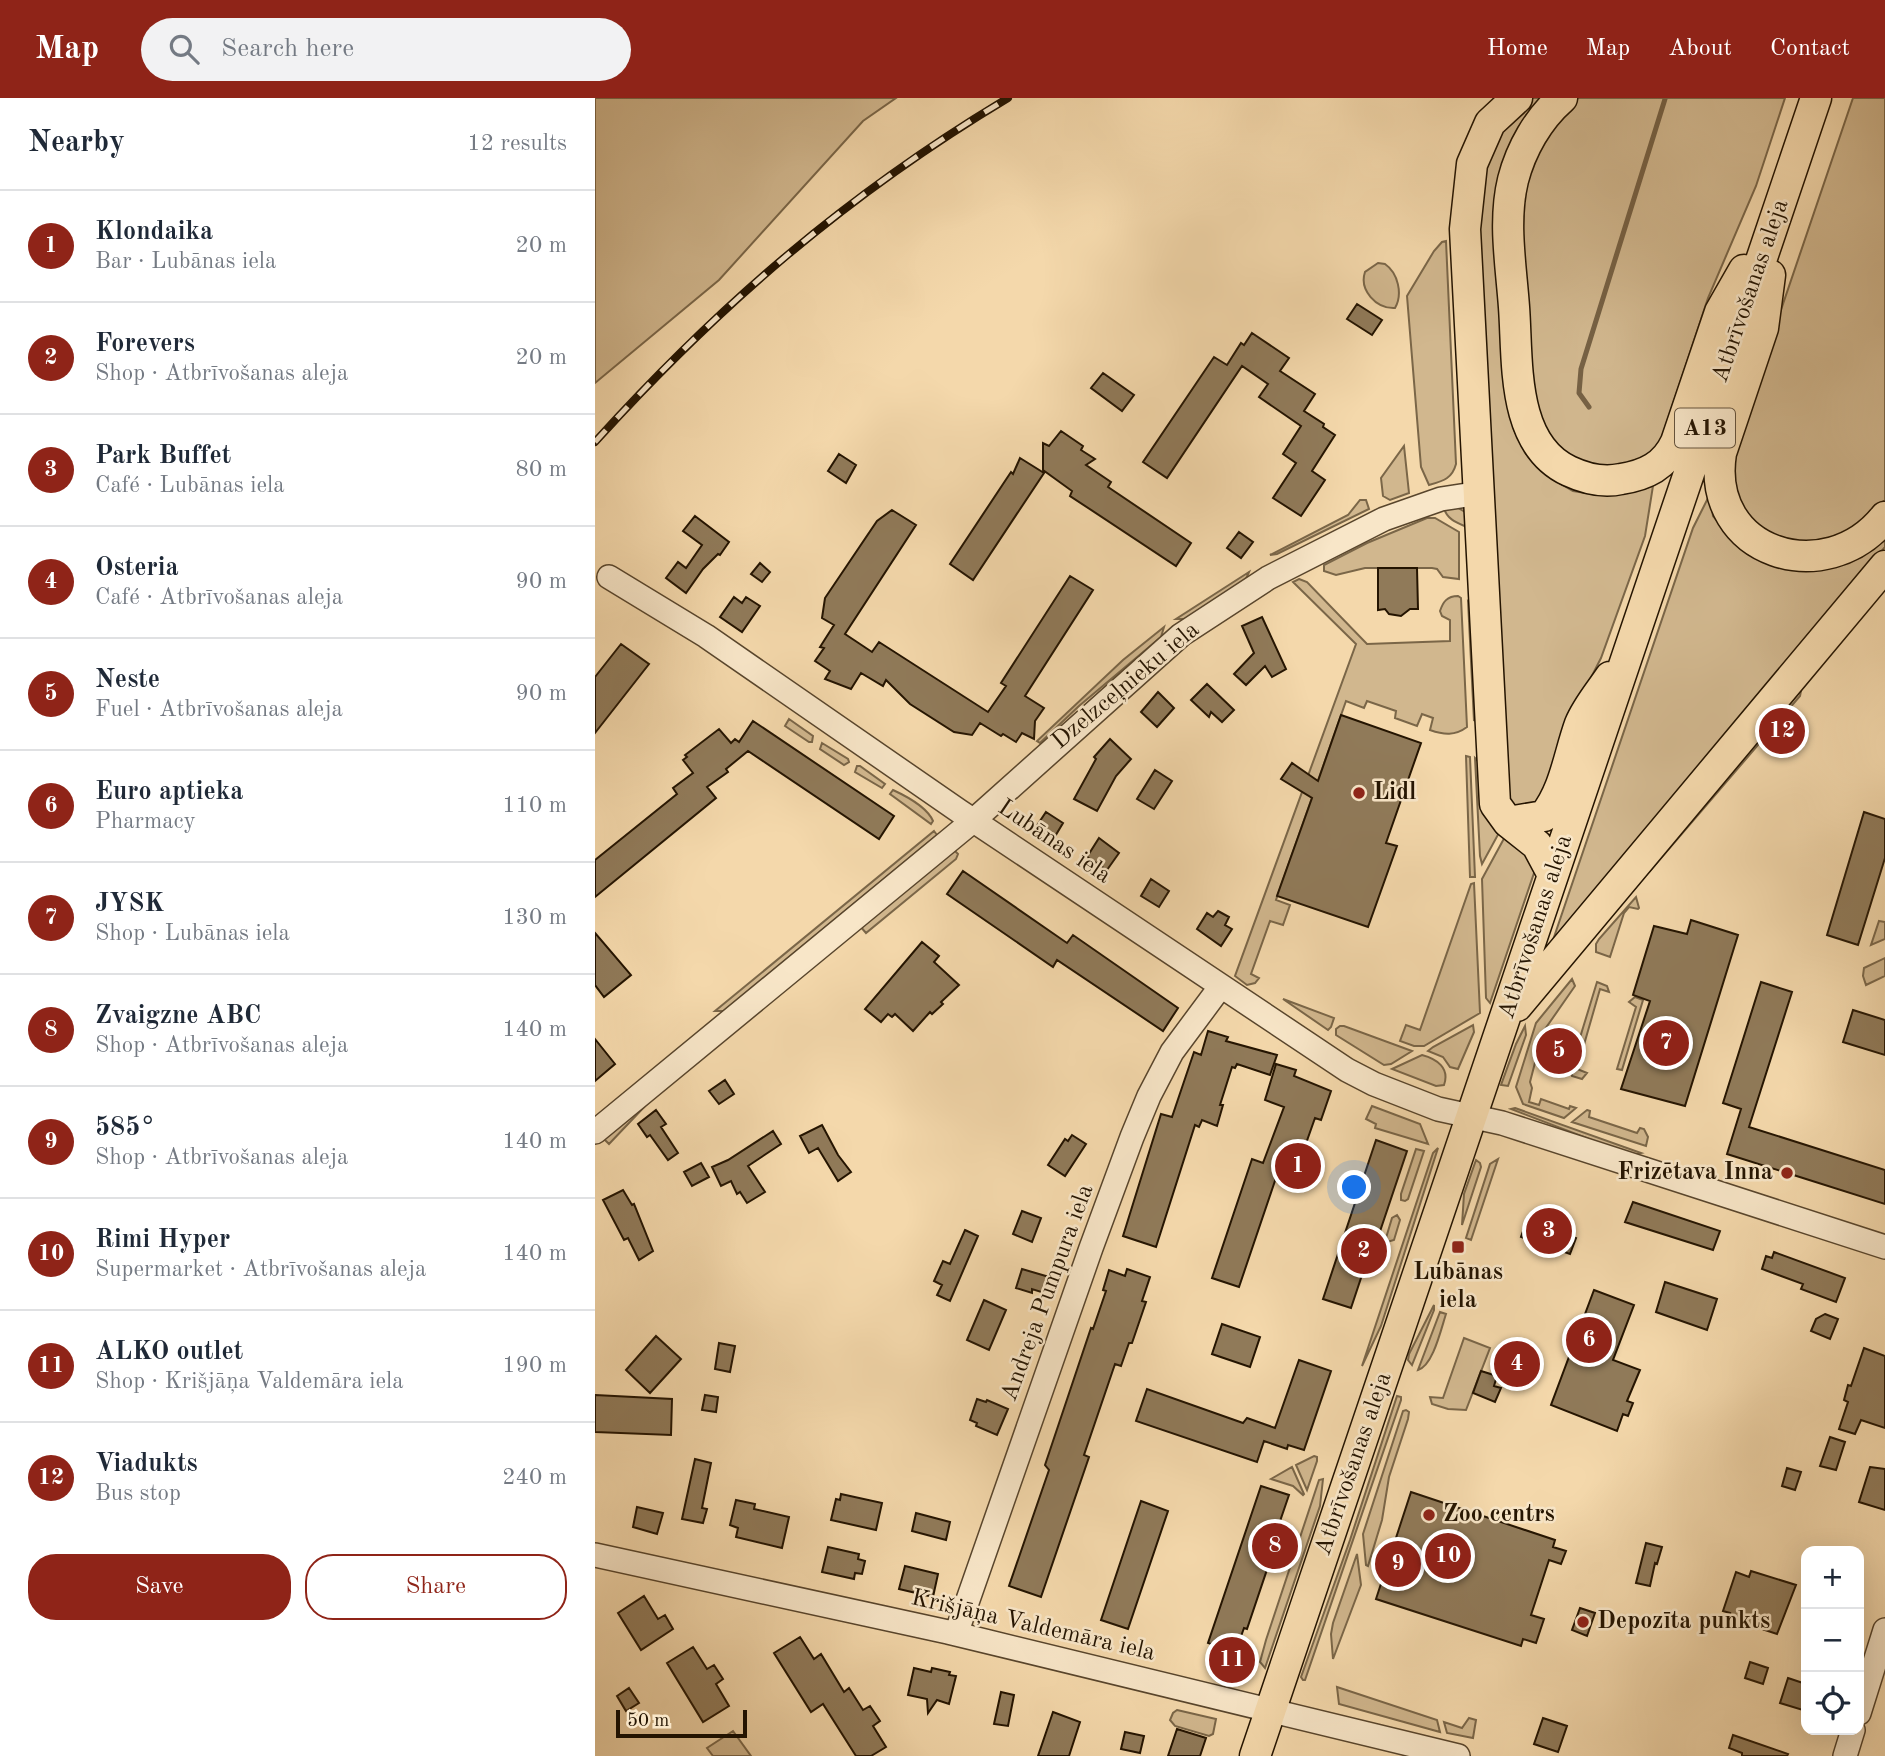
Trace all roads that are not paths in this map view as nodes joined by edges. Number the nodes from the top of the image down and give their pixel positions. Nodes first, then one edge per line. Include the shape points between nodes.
1 (1517, 98) edge
2 (1562, 98) edge
3 (1815, 98) edge
4 (1779, 209) junction
5 (1480, 493) junction
6 (1885, 517) edge
7 (1885, 566) edge
8 (609, 577) dead end
9 (1631, 648) junction
10 (974, 820) junction
11 (1508, 822) junction
12 (1553, 875) junction
13 (1221, 986) junction
14 (1504, 1023) junction
15 (1471, 1116) junction
16 (595, 1132) edge
17 (1885, 1247) edge
18 (595, 1555) edge
19 (1885, 1630) edge
20 (956, 1634) junction
21 (1864, 1697) edge
22 (1271, 1710) junction
23 (1851, 1735) edge
24 (1255, 1756) edge
25 (1458, 1756) edge
26 (1845, 1756) edge

1 - 5 main road via 1490,123 1472,164 1465,229
2 - 4 main road via 1525,148 1513,180 1508,217 1520,391 1534,436 1564,469 1614,481 1646,472 1664,461 1676,442 1720,312
3 - 4 main road, Atbrīvošanas aleja / A13
4 - 6 main road via 1763,328 1721,453 1723,498 1750,537 1778,553 1794,556 1843,549
4 - 9 main road, Atbrīvošanas aleja / A13
5 - 10 street, Dzelzceļnieku iela via 1441,499 1384,519 1268,578 1181,635
5 - 11 main road via 1493,793
7 - 14 main road
8 - 10 street, Lubānas iela via 706,636
9 - 11 main road via 1588,709 1551,808 1544,816
9 - 12 main road, Atbrīvošanas aleja / A13
10 - 13 street, Lubānas iela
10 - 16 street, Dzelzceļnieku iela
11 - 12 main road via 1537,845
12 - 14 main road, Atbrīvošanas aleja / A13
13 - 15 street, Lubānas iela via 1347,1070 1439,1109
13 - 20 street, Andreja Pumpura iela via 1172,1052 1132,1137
14 - 15 main road, Atbrīvošanas aleja / A13
15 - 17 street, Lubānas iela
15 - 22 main road, Atbrīvošanas aleja / A13
18 - 20 street, Krišjāņa Valdemāra iela
19 - 21 street
20 - 22 street, Krišjāņa Valdemāra iela
22 - 24 main road, Atbrīvošanas aleja / A13
22 - 25 street, Krišjāņa Valdemāra iela
23 - 26 street

